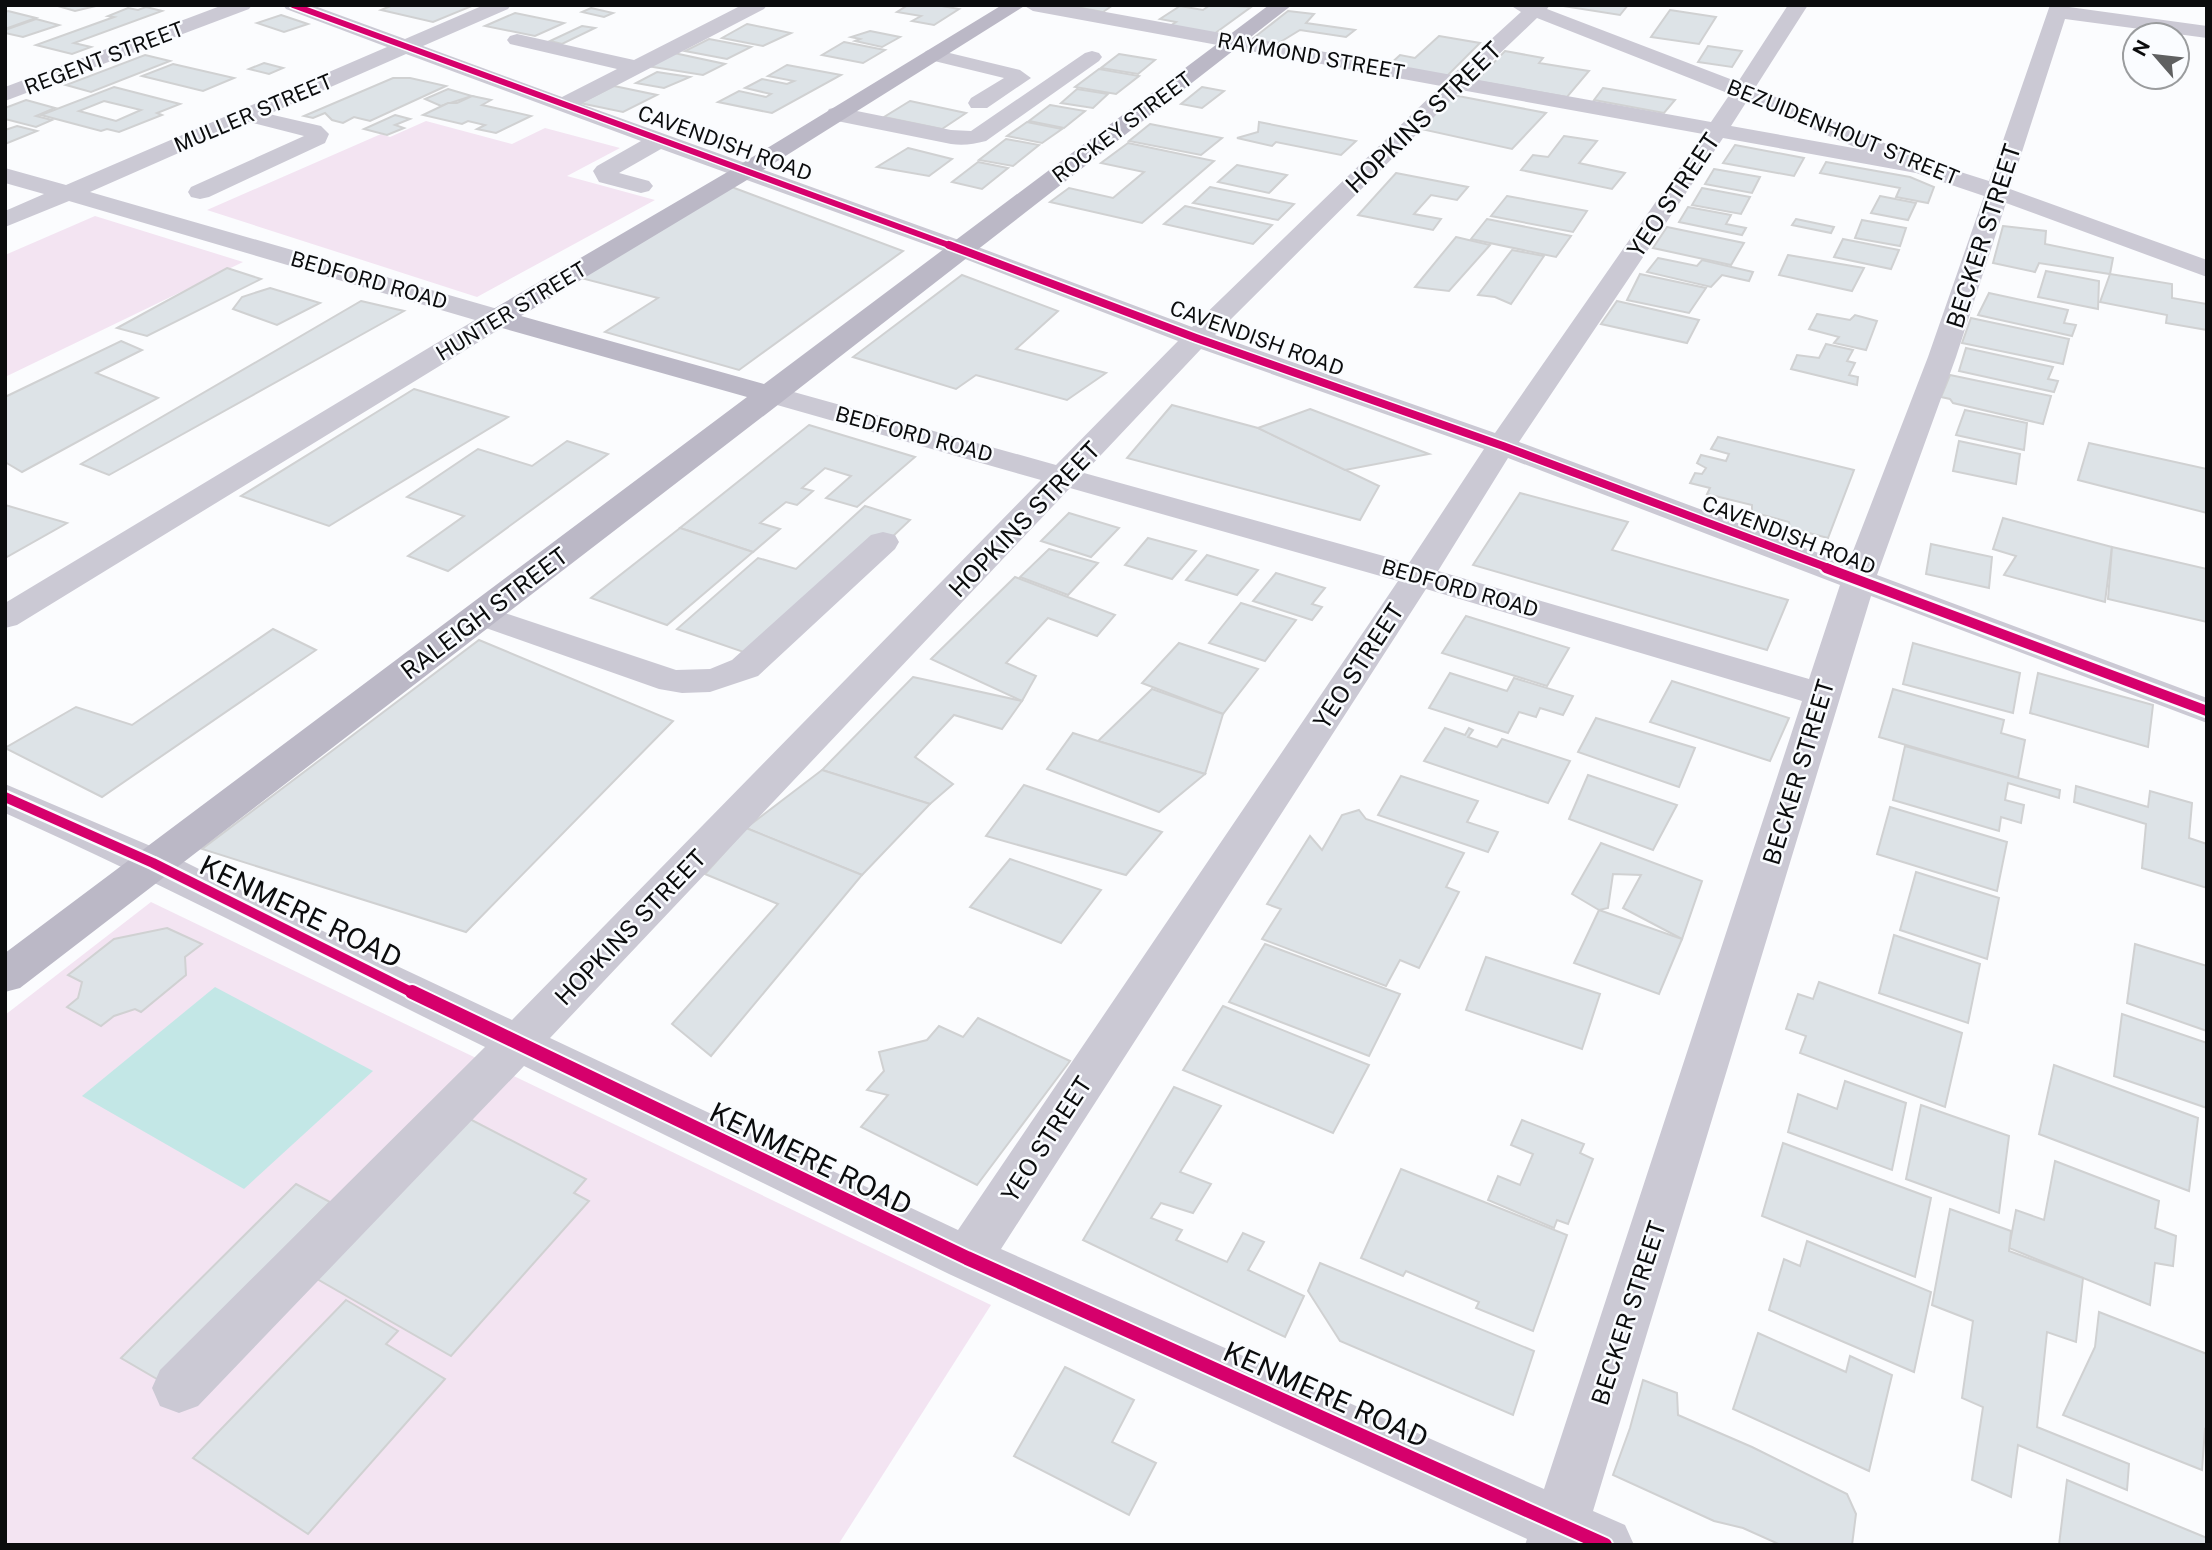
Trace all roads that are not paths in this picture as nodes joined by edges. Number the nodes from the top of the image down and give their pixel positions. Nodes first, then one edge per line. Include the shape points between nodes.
1 (242, 5) edge
2 (293, 5) edge
3 (501, 5) edge
4 (757, 5) edge
5 (1016, 5) edge
6 (1032, 5) edge
7 (1282, 5) edge
8 (1798, 5) edge
9 (1532, 7) edge
10 (2059, 8) edge
11 (1158, 12) dead end
12 (1136, 24) junction
13 (2207, 32) edge
14 (517, 40) dead end
15 (1234, 42) junction
16 (406, 46) junction
17 (933, 55) junction
18 (1092, 57) dead end
19 (638, 66) junction
20 (1456, 83) junction
21 (1744, 91) junction
22 (5, 95) edge
23 (565, 104) junction
24 (976, 105) dead end
25 (837, 114) junction
26 (247, 115) junction
27 (1718, 129) junction
28 (922, 131) junction
29 (849, 137) dead end
30 (660, 140) junction
31 (1921, 167) junction
32 (744, 172) junction
33 (5, 175) edge
34 (641, 186) dead end
35 (200, 192) dead end
36 (1997, 192) junction
37 (68, 193) junction
38 (5, 220) edge
39 (961, 249) junction
40 (2207, 269) edge
41 (498, 318) junction
42 (1196, 338) junction
43 (773, 395) junction
44 (1503, 446) junction
45 (1065, 476) junction
46 (884, 542) dead end
47 (1418, 576) junction
48 (1858, 582) junction
49 (481, 615) junction
50 (5, 618) edge
51 (1823, 695) junction
52 (2207, 711) edge
53 (5, 797) edge
54 (153, 863) junction
55 (5, 976) edge
56 (518, 1043) junction
57 (967, 1258) junction
58 (179, 1388) dead end
59 (1557, 1534) edge
60 (1605, 1545) edge

1 - 22 street, REGENT STREET
2 - 16 street, CAVENDISH ROAD
3 - 16 street, MULLER STREET
4 - 19 street
5 - 17 main road, HUNTER STREET
6 - 12 street, RAYMOND STREET
7 - 15 main road, ROCKEY STREET
8 - 21 street, YEO STREET
9 - 20 street, HOPKINS STREET
9 - 21 street, BEZUIDENHOUT STREET
10 - 13 street
10 - 36 street, BECKER STREET
11 - 12 street
12 - 15 street, RAYMOND STREET
14 - 19 street
15 - 20 street, RAYMOND STREET
15 - 39 main road, ROCKEY STREET
16 - 23 street, CAVENDISH ROAD
16 - 26 street, MULLER STREET
17 - 24 street via 1020,78
17 - 25 main road, HUNTER STREET
18 - 28 street via 978,136 964,139
19 - 23 street
20 - 27 street, RAYMOND STREET
20 - 42 street, HOPKINS STREET
21 - 27 street, YEO STREET
21 - 31 street, BEZUIDENHOUT STREET
23 - 30 street, CAVENDISH ROAD
25 - 28 street
25 - 32 main road, HUNTER STREET
26 - 35 street via 313,131 317,138
26 - 37 street, MULLER STREET
27 - 31 street, RAYMOND STREET
27 - 44 street, YEO STREET
28 - 29 street via 899,145
30 - 32 street, CAVENDISH ROAD
30 - 34 street via 605,171 607,177
31 - 36 street, BEZUIDENHOUT STREET
32 - 39 street, CAVENDISH ROAD
32 - 41 main road, HUNTER STREET
33 - 37 street, BEDFORD ROAD
36 - 40 street, BEZUIDENHOUT STREET
36 - 48 street, BECKER STREET via 1942,357
37 - 38 street, MULLER STREET
37 - 41 street, BEDFORD ROAD
39 - 42 street, CAVENDISH ROAD
39 - 43 main road, RALEIGH STREET
41 - 43 main road, BEDFORD ROAD
41 - 50 street, HUNTER STREET
42 - 44 street, CAVENDISH ROAD
42 - 45 street, HOPKINS STREET
43 - 45 street, BEDFORD ROAD
43 - 49 main road, RALEIGH STREET
44 - 47 street, YEO STREET
44 - 48 street, CAVENDISH ROAD
45 - 47 street, BEDFORD ROAD
45 - 56 street, HOPKINS STREET
46 - 49 street via 745,668 721,680 697,684 672,681
47 - 51 street, BEDFORD ROAD
47 - 57 street, YEO STREET
48 - 51 street, BECKER STREET
48 - 52 street, CAVENDISH ROAD
49 - 54 main road, RALEIGH STREET
51 - 59 street, BECKER STREET
53 - 54 street, KENMERE ROAD
54 - 55 main road, RALEIGH STREET
54 - 56 street, KENMERE ROAD
56 - 57 street, KENMERE ROAD
56 - 58 street, HOPKINS STREET
57 - 59 street, KENMERE ROAD
59 - 60 street, KENMERE ROAD

